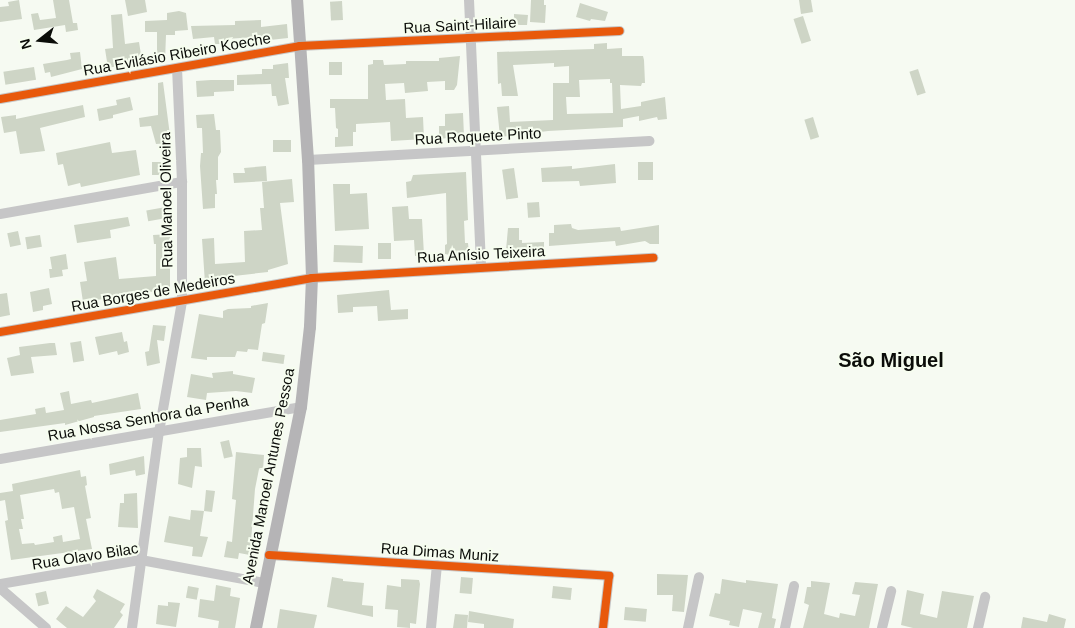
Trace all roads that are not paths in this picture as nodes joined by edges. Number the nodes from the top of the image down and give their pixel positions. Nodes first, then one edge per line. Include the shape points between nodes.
1 (297, 0) edge
2 (469, 0) edge
3 (620, 31) dead end
4 (471, 38) junction
5 (300, 46) junction
6 (177, 68) junction
7 (0, 99) edge
8 (649, 141) dead end
9 (476, 151) junction
10 (308, 160) junction
11 (182, 182) junction
12 (0, 214) edge
13 (653, 258) dead end
14 (481, 268) junction
15 (312, 278) junction
16 (182, 300) junction
17 (0, 332) edge
18 (301, 407) junction
19 (159, 432) junction
20 (0, 459) edge
21 (269, 555) junction
22 (141, 560) junction
23 (437, 566) junction
24 (698, 577) dead end
25 (264, 582) junction
26 (0, 586) edge
27 (794, 586) dead end
28 (891, 591) dead end
29 (985, 597) dead end
30 (46, 628) edge
31 (132, 628) edge
32 (256, 628) edge
33 (431, 628) edge
34 (603, 628) edge
35 (688, 628) edge
36 (785, 628) edge
37 (882, 628) edge
38 (978, 628) edge

1 - 5 main road, Avenida Manoel Antunes Pessoa
2 - 4 street
3 - 4 street, Rua Saint-Hilaire
4 - 5 street, Rua Saint-Hilaire
4 - 9 street
5 - 6 street, Rua Evilásio Ribeiro Koeche
5 - 10 main road, Avenida Manoel Antunes Pessoa
6 - 7 street, Rua Evilásio Ribeiro Koeche
6 - 11 street, Rua Manoel Oliveira
8 - 9 street, Rua Roquete Pinto
9 - 10 street, Rua Roquete Pinto
9 - 14 street
10 - 15 main road, Avenida Manoel Antunes Pessoa
11 - 12 street
11 - 16 street, Rua Manoel Oliveira
13 - 14 street, Rua Anísio Teixeira
14 - 15 street, Rua Anísio Teixeira
15 - 16 street, Rua Borges de Medeiros
15 - 18 main road, Avenida Manoel Antunes Pessoa via 310,336
16 - 17 street, Rua Borges de Medeiros
16 - 19 street, Rua Manoel Oliveira
18 - 19 street, Rua Nossa Senhora da Penha
18 - 21 main road, Avenida Manoel Antunes Pessoa
19 - 20 street, Rua Nossa Senhora da Penha
19 - 22 street, Rua Manoel Oliveira
21 - 23 street, Rua Dimas Muniz
21 - 25 main road, Avenida Manoel Antunes Pessoa
22 - 25 street, Rua Olavo Bilac
22 - 26 street, Rua Olavo Bilac
22 - 31 street, Rua Manoel Oliveira
23 - 33 street
23 - 34 street, Rua Dimas Muniz via 609,576
24 - 35 street
25 - 32 main road, Avenida Manoel Antunes Pessoa
26 - 30 street
27 - 36 street
28 - 37 street
29 - 38 street

